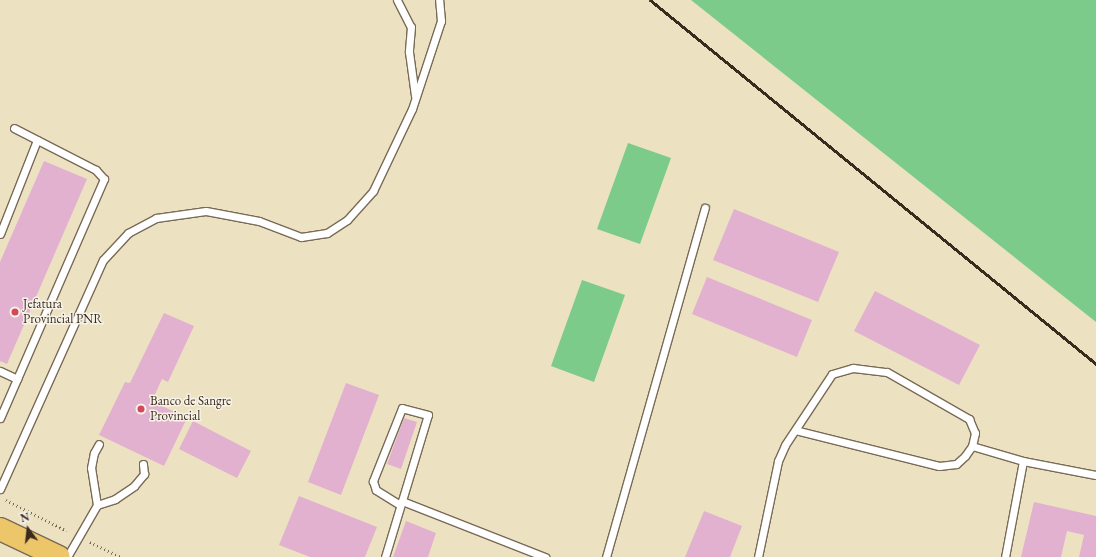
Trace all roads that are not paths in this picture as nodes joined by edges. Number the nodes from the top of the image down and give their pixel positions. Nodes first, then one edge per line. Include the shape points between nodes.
1 (397, 0) edge
2 (439, 0) edge
3 (415, 98) junction
4 (14, 128) dead end
5 (37, 140) junction
6 (705, 208) dead end
7 (0, 234) edge
8 (0, 371) edge
9 (17, 379) junction
10 (0, 418) edge
11 (795, 430) junction
12 (99, 444) dead end
13 (972, 446) junction
14 (1023, 461) junction
15 (143, 464) dead end
16 (1096, 475) edge
17 (0, 489) edge
18 (401, 503) junction
19 (97, 504) junction
20 (0, 529) edge
21 (59, 557) edge
22 (67, 557) edge
23 (385, 557) edge
24 (545, 557) edge
25 (606, 557) edge
26 (758, 557) edge
27 (1005, 557) edge

1 - 3 lane via 411,26 409,52
2 - 3 lane via 441,21
3 - 17 lane via 373,191 347,220 327,233 301,238 259,221 206,211 156,218 128,233 103,260
4 - 5 lane
5 - 7 lane
5 - 9 lane via 96,170 104,179
6 - 25 lane
8 - 9 lane
9 - 10 lane
11 - 13 lane via 939,466 956,464
11 - 13 lane via 832,374 843,370 868,369 887,372 969,419 975,433
11 - 26 lane via 778,461
12 - 19 lane via 91,468
13 - 14 lane
14 - 16 lane
14 - 27 lane
15 - 19 lane via 144,474 134,486 115,499
18 - 18 lane via 428,415 402,408 373,481 376,490
18 - 23 lane
18 - 24 lane
19 - 22 lane
20 - 21 main road

